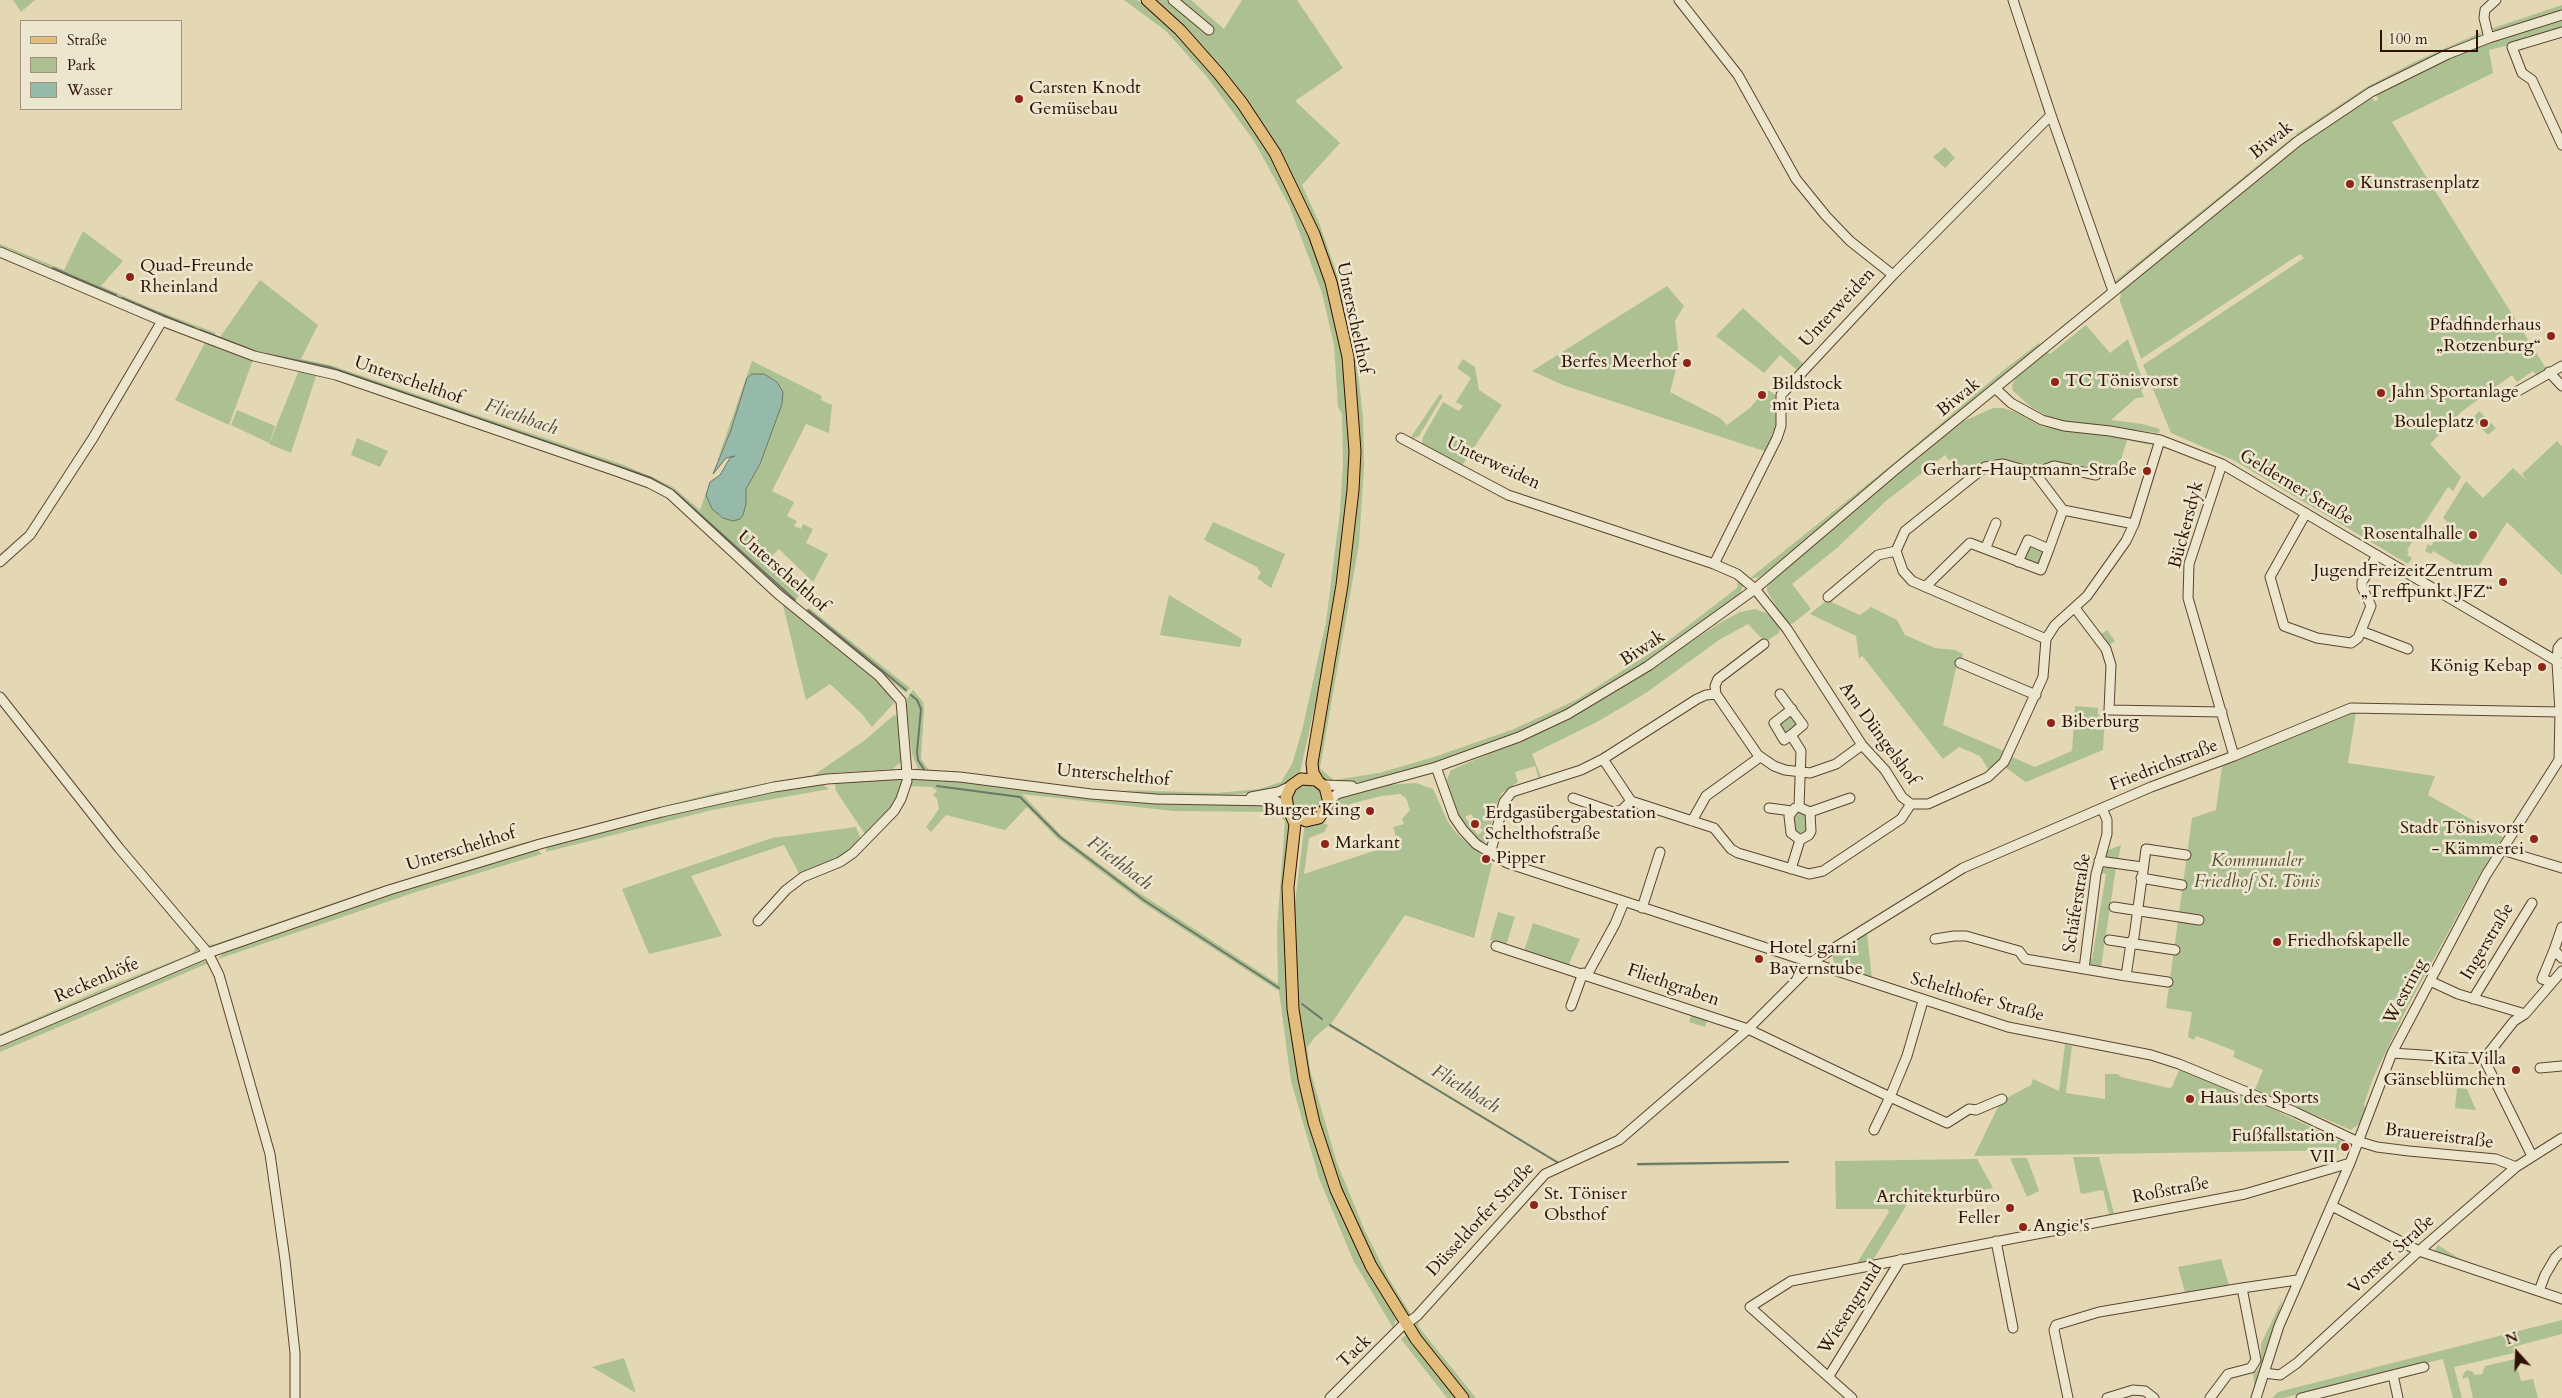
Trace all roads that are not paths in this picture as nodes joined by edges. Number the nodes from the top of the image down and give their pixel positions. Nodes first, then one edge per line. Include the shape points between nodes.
1 (1147, 0) edge
2 (1173, 0) edge
3 (1679, 0) edge
4 (2013, 0) edge
5 (2496, 0) edge
6 (2562, 15) edge
7 (1209, 30) dead end
8 (2562, 32) edge
9 (2489, 38) junction
10 (2050, 115) junction
11 (2562, 145) edge
12 (0, 252) edge
13 (1892, 276) junction
14 (2113, 291) junction
15 (162, 321) junction
16 (2562, 366) edge
17 (2550, 372) junction
18 (2562, 386) edge
19 (1996, 389) junction
20 (2516, 392) dead end
21 (1401, 438) dead end
22 (2160, 440) junction
23 (2222, 464) junction
24 (2035, 473) junction
25 (2096, 475) dead end
26 (2064, 510) junction
27 (2306, 512) junction
28 (1996, 523) dead end
29 (2134, 524) junction
30 (1986, 547) junction
31 (2049, 549) junction
32 (1896, 551) junction
33 (2377, 555) junction
34 (0, 562) edge
35 (2018, 562) junction
36 (1714, 564) junction
37 (1925, 587) junction
38 (1754, 589) junction
39 (1828, 598) dead end
40 (2075, 608) junction
41 (2362, 631) junction
42 (2046, 639) junction
43 (2562, 643) edge
44 (1764, 644) dead end
45 (2408, 649) dead end
46 (1329, 659) junction
47 (1960, 663) dead end
48 (2559, 663) edge
49 (1716, 694) junction
50 (1780, 694) dead end
51 (2036, 695) junction
52 (0, 697) edge
53 (1792, 709) junction
54 (2222, 712) junction
55 (2560, 712) junction
56 (1791, 735) junction
57 (1862, 745) junction
58 (2234, 756) junction
59 (1760, 758) junction
60 (1604, 759) junction
61 (1436, 767) junction
62 (1801, 773) junction
63 (907, 778) junction
64 (1294, 783) junction
65 (1321, 783) junction
66 (1364, 785) junction
67 (1572, 798) dead end
68 (1850, 798) dead end
69 (1226, 800) junction
70 (1330, 800) junction
71 (1631, 801) junction
72 (1911, 804) junction
73 (1769, 808) dead end
74 (2102, 808) junction
75 (1796, 809) junction
76 (1289, 811) junction
77 (1810, 812) junction
78 (1306, 821) junction
79 (1692, 821) junction
80 (1800, 840) junction
81 (2502, 850) junction
82 (1660, 852) dead end
83 (1490, 854) junction
84 (2186, 855) dead end
85 (2099, 861) junction
86 (2142, 867) junction
87 (2562, 868) edge
88 (1791, 869) junction
89 (2141, 878) junction
90 (2182, 885) dead end
91 (1624, 902) junction
92 (2532, 902) dead end
93 (1290, 904) junction
94 (2114, 907) dead end
95 (1642, 908) junction
96 (2137, 910) junction
97 (2199, 920) dead end
98 (758, 921) dead end
99 (2562, 927) edge
100 (1935, 939) dead end
101 (2109, 940) dead end
102 (2131, 943) junction
103 (1496, 946) dead end
104 (2175, 950) dead end
105 (2554, 950) junction
106 (208, 953) junction
107 (2562, 958) edge
108 (1810, 963) junction
109 (2084, 969) junction
110 (2562, 971) edge
111 (1585, 974) junction
112 (2126, 976) junction
113 (2430, 980) junction
114 (2168, 982) dead end
115 (2550, 982) junction
116 (2473, 999) junction
117 (1924, 1001) junction
118 (1571, 1006) dead end
119 (2525, 1014) junction
120 (1748, 1029) junction
121 (0, 1041) edge
122 (2392, 1053) junction
123 (2484, 1059) junction
124 (2562, 1066) edge
125 (2540, 1068) dead end
126 (1890, 1097) junction
127 (2002, 1099) dead end
128 (1874, 1130) dead end
129 (2562, 1138) edge
130 (2358, 1142) junction
131 (2532, 1156) junction
132 (2350, 1163) junction
133 (2516, 1167) junction
134 (2332, 1206) junction
135 (1996, 1241) junction
136 (2419, 1251) junction
137 (2562, 1251) edge
138 (1901, 1259) junction
139 (2297, 1280) junction
140 (2242, 1288) junction
141 (2539, 1291) junction
142 (2562, 1299) edge
143 (1403, 1326) junction
144 (2013, 1328) dead end
145 (2424, 1367) dead end
146 (2264, 1373) junction
147 (2393, 1375) junction
148 (1828, 1376) junction
149 (2339, 1394) edge
150 (295, 1398) edge
151 (1330, 1398) edge
152 (1463, 1398) edge
153 (1852, 1398) edge
154 (2068, 1398) edge
155 (2107, 1398) edge
156 (2154, 1398) edge
157 (2210, 1398) edge
158 (2256, 1398) edge
159 (2301, 1398) edge
160 (2398, 1398) edge

1 - 46 main road, Unterschelthof via 1197,48 1242,103 1275,153 1314,234 1331,282 1348,357 1355,451 1354,490
2 - 7 street
3 - 13 street via 1738,75 1796,179 1850,241
4 - 10 street
5 - 9 street via 2485,10
6 - 9 street, Biwak
8 - 11 street via 2512,47 2522,73 2532,80
9 - 14 street, Biwak via 2371,92 2334,115 2291,146
10 - 13 street, Unterweiden
10 - 14 street
12 - 15 street, Unterschelthof
13 - 36 street, Unterweiden via 1781,395 1781,426 1777,438
14 - 19 street, Biwak
15 - 34 street via 93,438 30,535
15 - 63 street, Unterschelthof via 254,356 354,381 649,483 670,494 778,594 879,676 901,701
16 - 17 street
17 - 18 street
17 - 20 street
19 - 22 street, Gelderner Straße via 2011,403 2042,420
19 - 38 street, Biwak via 1896,468
21 - 36 street, Unterweiden via 1508,495
22 - 23 street, Gelderner Straße
22 - 29 street
23 - 27 street, Gelderner Straße
23 - 54 street, Bückersdyk via 2190,564 2188,598
24 - 25 street via 2054,466
24 - 26 street
24 - 32 street via 2003,464 1985,467 1906,531
26 - 29 street
26 - 31 street
27 - 33 street, Gelderner Straße
27 - 41 street via 2270,577 2284,626 2317,638 2351,643
28 - 30 street
29 - 40 street via 2087,596
30 - 35 street
30 - 37 street via 1970,543
31 - 35 street via 2041,570
31 - 35 street via 2028,540
32 - 37 street via 1903,571 1912,581
32 - 39 street via 1878,555
33 - 41 street via 2362,582 2371,606
33 - 48 street, Gelderner Straße
36 - 38 street, Unterweiden via 1737,574
37 - 42 street
38 - 57 street, Am Düngelshof via 1787,629
38 - 61 street, Biwak via 1675,648 1601,696 1518,737
40 - 42 street
40 - 54 street via 2106,649 2111,665 2109,710
41 - 45 street
42 - 51 street via 2043,677
43 - 48 street, Westring via 2558,648
44 - 49 street via 1718,679
46 - 64 main road, Unterschelthof via 1304,767
46 - 65 main road, Unterschelthof via 1312,766
47 - 51 street
48 - 55 street, Westring
49 - 59 street
49 - 60 street via 1697,700
50 - 53 street
51 - 72 street, Am Düngelshof via 2004,762 1997,770 1928,804
52 - 106 street
53 - 56 street via 1803,725
53 - 56 street via 1774,723 1784,740
54 - 58 street, Bückersdyk
55 - 58 street, Friedrichstraße via 2351,708
55 - 81 street, Westring via 2559,760
56 - 62 street via 1802,751
57 - 62 street via 1828,768
57 - 72 street, Am Düngelshof
58 - 74 street, Friedrichstraße
59 - 62 street via 1774,766
59 - 79 street via 1706,796
60 - 71 street
60 - 83 street via 1508,794
61 - 66 street, Biwak
61 - 83 street, Schelthofer Straße via 1454,817 1469,838
62 - 75 street
63 - 69 street, Unterschelthof via 960,777 1091,794
63 - 98 street, Unterschelthof via 894,811 853,853 803,877 786,890
63 - 106 street, Unterschelthof via 809,782 662,812 540,844 398,887
64 - 65 main road via 1307,778
64 - 69 street, Unterschelthof via 1274,793
64 - 76 main road via 1286,797
65 - 66 street, Biwak
65 - 70 main road
66 - 70 street, Biwak via 1337,794
67 - 71 street via 1613,812 1622,810
68 - 77 street
69 - 76 street, Unterschelthof via 1276,801
70 - 78 main road via 1324,814
71 - 79 street
72 - 88 street via 1901,820 1823,871 1809,874
73 - 75 street
74 - 85 street, Schäferstraße via 2108,827
74 - 108 street, Friedrichstraße via 1963,868
75 - 77 street
75 - 80 street via 1789,816 1790,828
76 - 78 main road
76 - 93 main road via 1294,824 1288,887
77 - 80 street via 1811,831
78 - 93 main road via 1301,828 1295,888
79 - 88 street via 1714,828 1738,852
80 - 88 street
81 - 87 street
81 - 113 street, Westring
82 - 95 street
83 - 91 street, Schelthofer Straße via 1507,863
84 - 86 street via 2146,849
85 - 86 street
85 - 109 street, Schäferstraße
86 - 89 street
89 - 90 street
89 - 96 street
91 - 95 street, Schelthofer Straße
91 - 111 street via 1615,924
92 - 116 street, Ingerstraße
93 - 143 main road via 1293,1009 1302,1072 1314,1123 1355,1235
94 - 96 street
95 - 108 street, Schelthofer Straße
96 - 97 street
96 - 102 street
99 - 105 street
100 - 109 street, Schäferstraße via 1966,936 2020,951 2025,959
101 - 102 street
102 - 104 street
102 - 112 street
103 - 111 street, Fliethgraben
105 - 107 street
105 - 115 street via 2542,979
106 - 121 street, Reckenhöfe
106 - 150 street via 219,975 270,1154 294,1344
108 - 117 street, Schelthofer Straße
108 - 120 street
109 - 112 street
110 - 115 street
111 - 118 street
111 - 120 street, Fliethgraben
112 - 114 street
113 - 116 street, Ingerstraße
113 - 122 street, Westring
115 - 119 street
116 - 119 street, Ingerstraße
117 - 126 street via 1908,1056
117 - 130 street, Schelthofer Straße via 2008,1028 2151,1055 2179,1064
119 - 123 street via 2514,1021
120 - 126 street, Fliethgraben
120 - 143 street, Düsseldorfer Straße via 1619,1140 1545,1174 1417,1316
122 - 123 street
122 - 130 street, Westring
123 - 131 street
124 - 125 street
126 - 127 street, Fliethgraben via 1947,1123 1969,1109 1976,1110
126 - 128 street
129 - 131 street, Vorster Straße
130 - 132 street, Westring
130 - 133 street, Brauereistraße via 2409,1151 2496,1159
131 - 133 street, Vorster Straße
132 - 134 street, Westring
132 - 135 street, Roßstraße via 2244,1194
133 - 136 street, Vorster Straße
134 - 136 street
134 - 139 street, Westring
135 - 138 street, Roßstraße
135 - 144 street
136 - 141 street
136 - 146 street, Vorster Straße via 2297,1363 2280,1375
137 - 141 street via 2545,1275
138 - 148 street, Wiesengrund
138 - 148 street, Roßstraße via 1791,1281 1750,1307
139 - 140 street
139 - 146 street, Westring
140 - 154 street via 2099,1312 2056,1325 2054,1330
140 - 157 street via 2256,1360 2251,1368 2228,1374
141 - 142 street
143 - 151 street, Tack
143 - 152 main road
145 - 147 street
146 - 158 street
147 - 149 street
147 - 160 street
148 - 153 street
149 - 159 street
155 - 156 street via 2133,1390 2145,1391

